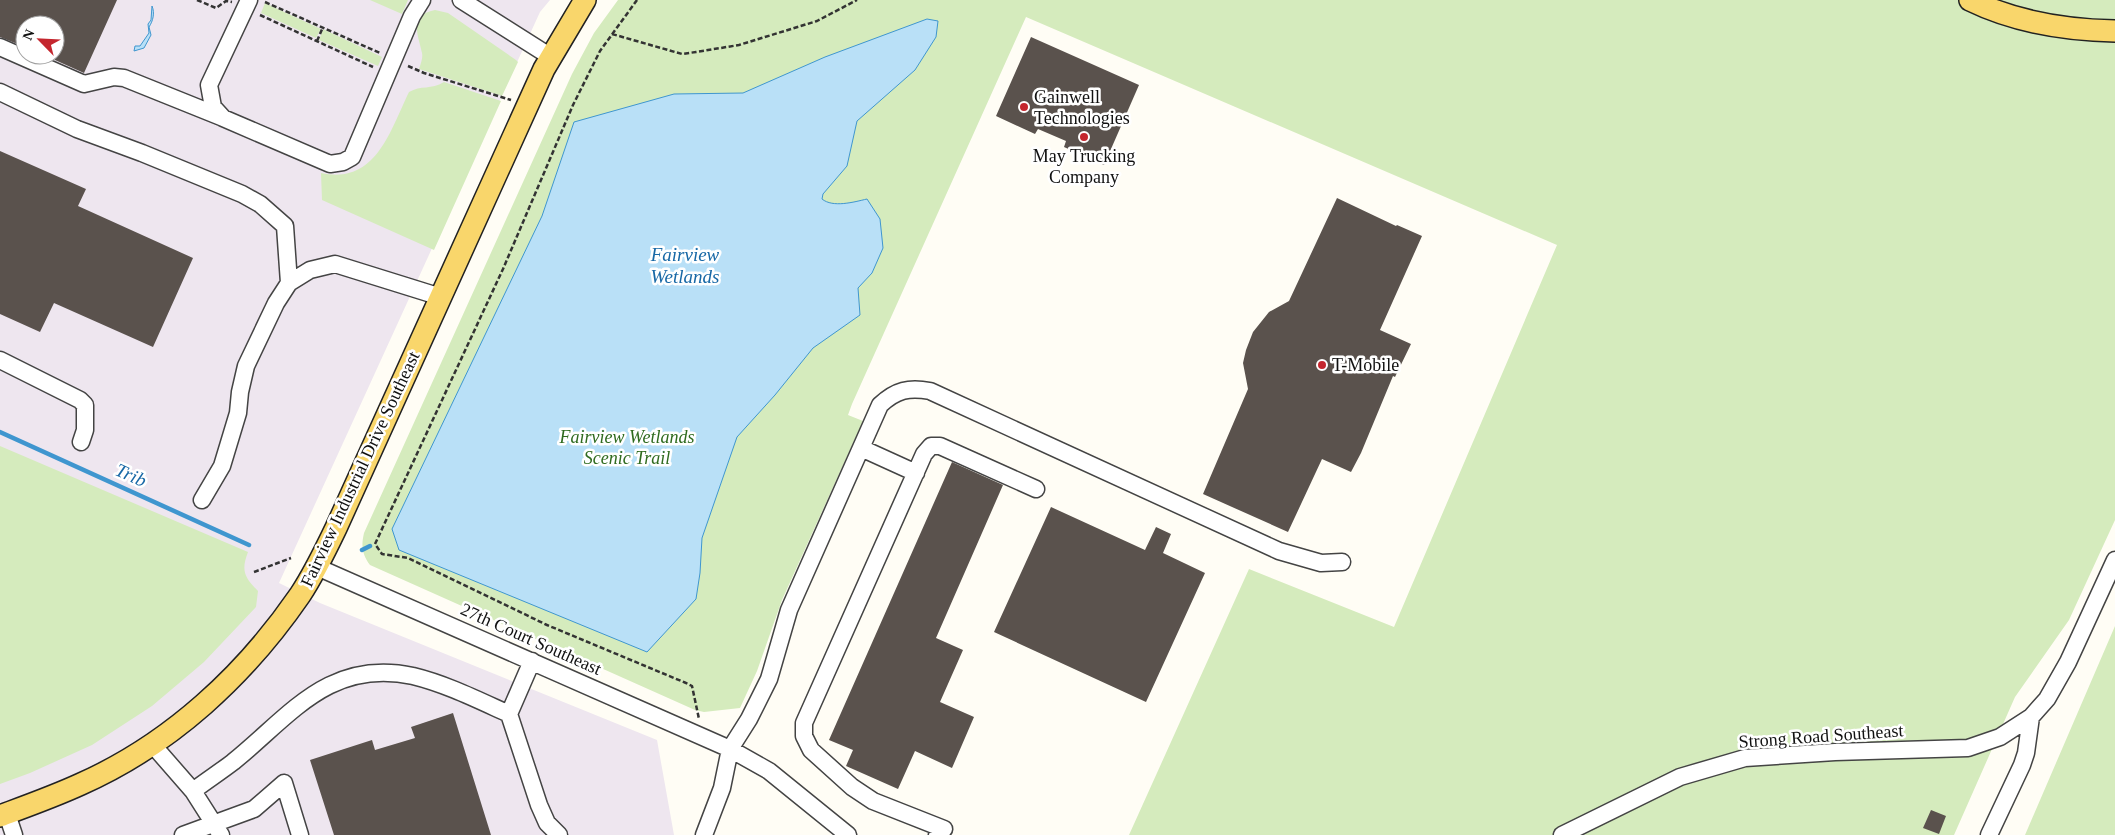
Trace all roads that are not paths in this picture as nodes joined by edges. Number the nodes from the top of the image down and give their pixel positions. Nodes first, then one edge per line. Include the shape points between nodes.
1 (422, 0) edge
2 (461, 0) edge
3 (585, 0) edge
4 (1970, 0) edge
5 (247, 4) edge
6 (2115, 31) edge
7 (0, 48) edge
8 (551, 56) junction
9 (0, 92) edge
10 (223, 118) junction
11 (289, 283) junction
12 (441, 297) junction
13 (0, 360) edge
14 (81, 442) dead end
15 (861, 448) junction
16 (916, 473) junction
17 (1036, 489) dead end
18 (202, 500) dead end
19 (2115, 560) edge
20 (1342, 562) dead end
21 (317, 567) junction
22 (532, 662) junction
23 (509, 714) junction
24 (2031, 717) junction
25 (152, 744) junction
26 (730, 749) junction
27 (193, 791) junction
28 (3, 815) edge
29 (218, 829) edge
30 (14, 835) edge
31 (183, 835) edge
32 (300, 835) edge
33 (559, 835) edge
34 (704, 835) edge
35 (848, 835) edge
36 (937, 835) edge
37 (1562, 835) edge
38 (1989, 835) edge

1 - 10 street via 412,16 352,157 330,164
2 - 8 street
3 - 8 main road, Fairview Industrial Drive Southeast
4 - 6 main road via 2000,12 2051,25
5 - 10 street via 209,85 213,107
7 - 10 street via 84,84 124,78
8 - 12 main road, Fairview Industrial Drive Southeast
9 - 11 street via 78,129 142,152 260,204 285,226
11 - 12 street via 310,270 335,264
11 - 18 street via 246,366 238,413 222,466
12 - 21 main road, Fairview Industrial Drive Southeast
13 - 14 street via 85,405 85,430
15 - 16 street
15 - 20 street via 880,405 891,395 904,389 930,391 1279,551 1322,563
15 - 26 street via 789,610 769,679
16 - 17 street via 931,446 940,446
16 - 36 street via 804,723 804,736 810,750 852,787 873,801 944,829
19 - 24 street via 2058,680
21 - 22 street, 27th Court Southeast
21 - 25 main road, Fairview Industrial Drive Southeast via 250,659 200,708
22 - 23 street
22 - 26 street, 27th Court Southeast
23 - 27 street via 413,676 385,673 358,676 328,685 299,703 233,762
23 - 33 street via 539,805 547,823
24 - 37 street, Strong Road Southeast via 2000,738 1968,748 1745,758 1680,777
24 - 38 street via 2022,765
25 - 27 street
25 - 28 main road, Fairview Industrial Drive Southeast via 83,784
26 - 34 street via 722,788
26 - 35 street, 27th Court Southeast via 769,771
27 - 29 street
28 - 30 street
29 - 31 street
29 - 32 street via 254,809 284,783

